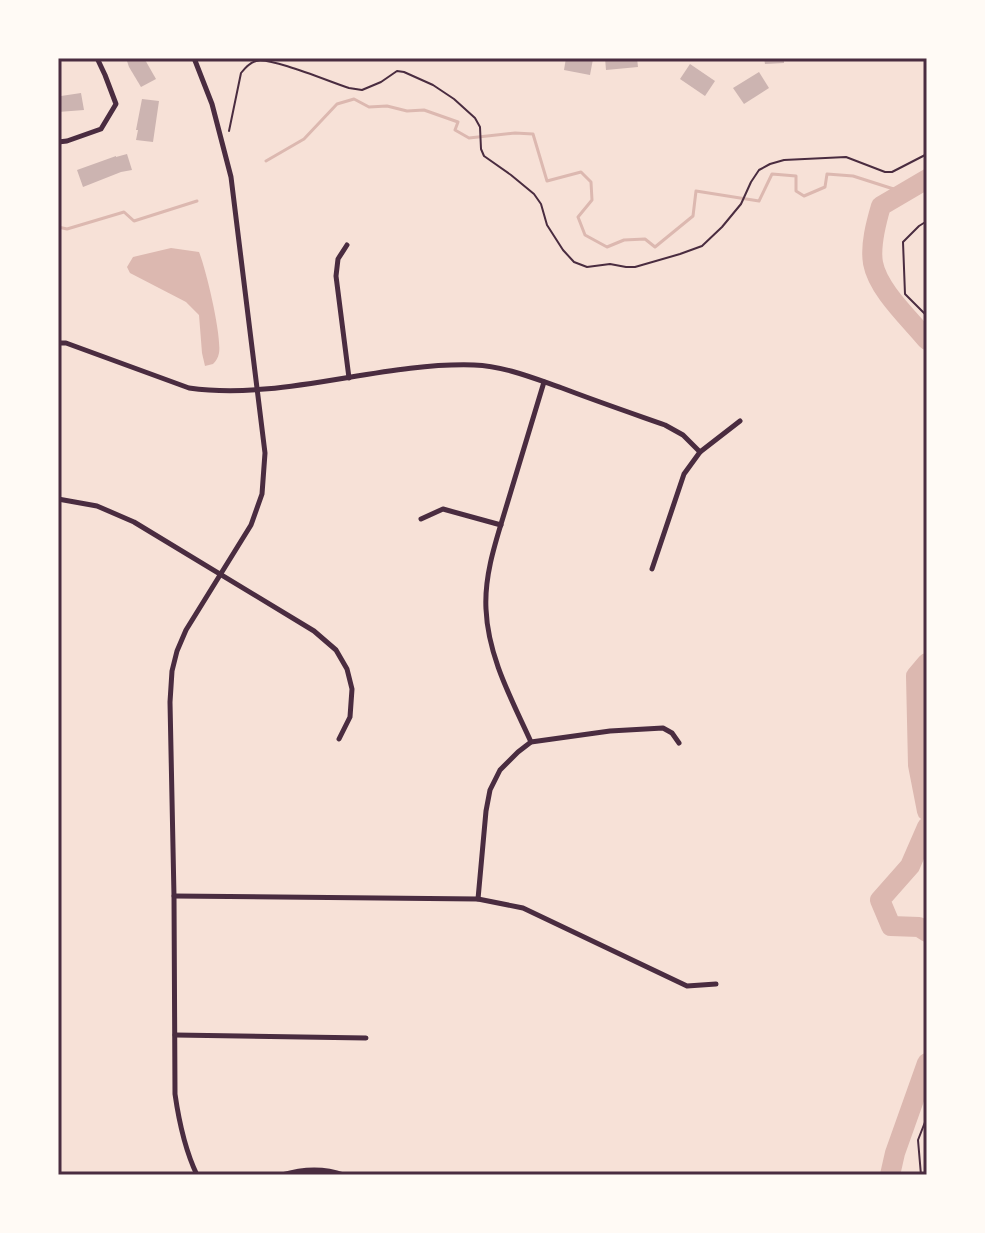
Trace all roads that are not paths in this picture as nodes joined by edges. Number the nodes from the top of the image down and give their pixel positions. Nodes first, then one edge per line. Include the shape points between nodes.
1 (97, 58) edge
2 (194, 58) edge
3 (58, 142) edge
4 (347, 245) dead end
5 (58, 343) edge
6 (349, 378) junction
7 (544, 382) junction
8 (259, 389) junction
9 (740, 421) dead end
10 (700, 452) junction
11 (58, 499) edge
12 (421, 519) dead end
13 (501, 525) junction
14 (652, 569) dead end
15 (220, 575) junction
16 (339, 739) dead end
17 (531, 742) junction
18 (679, 743) dead end
19 (174, 896) junction
20 (478, 899) junction
21 (716, 984) dead end
22 (175, 1035) junction
23 (366, 1038) dead end
24 (197, 1175) edge
25 (282, 1175) edge
26 (344, 1175) edge

1 - 3 street via 116,104 101,129
2 - 8 street via 231,177
4 - 6 street via 336,276
5 - 8 street via 189,388
6 - 7 street via 478,365
6 - 8 street
7 - 10 street via 665,425
7 - 13 street
8 - 15 street via 265,453 262,494 251,525
9 - 10 street
10 - 14 street via 679,485
11 - 15 street via 97,506 134,522
12 - 13 street via 443,509
13 - 17 street via 487,579 490,639
15 - 16 street via 314,631 336,650 352,689 350,717
15 - 19 street via 186,630 172,671
17 - 18 street via 663,728
17 - 20 street via 500,770 490,790
19 - 20 street
19 - 22 street
20 - 21 street via 523,908 687,986
22 - 23 street
22 - 24 street via 179,1124
25 - 26 street via 301,1169

